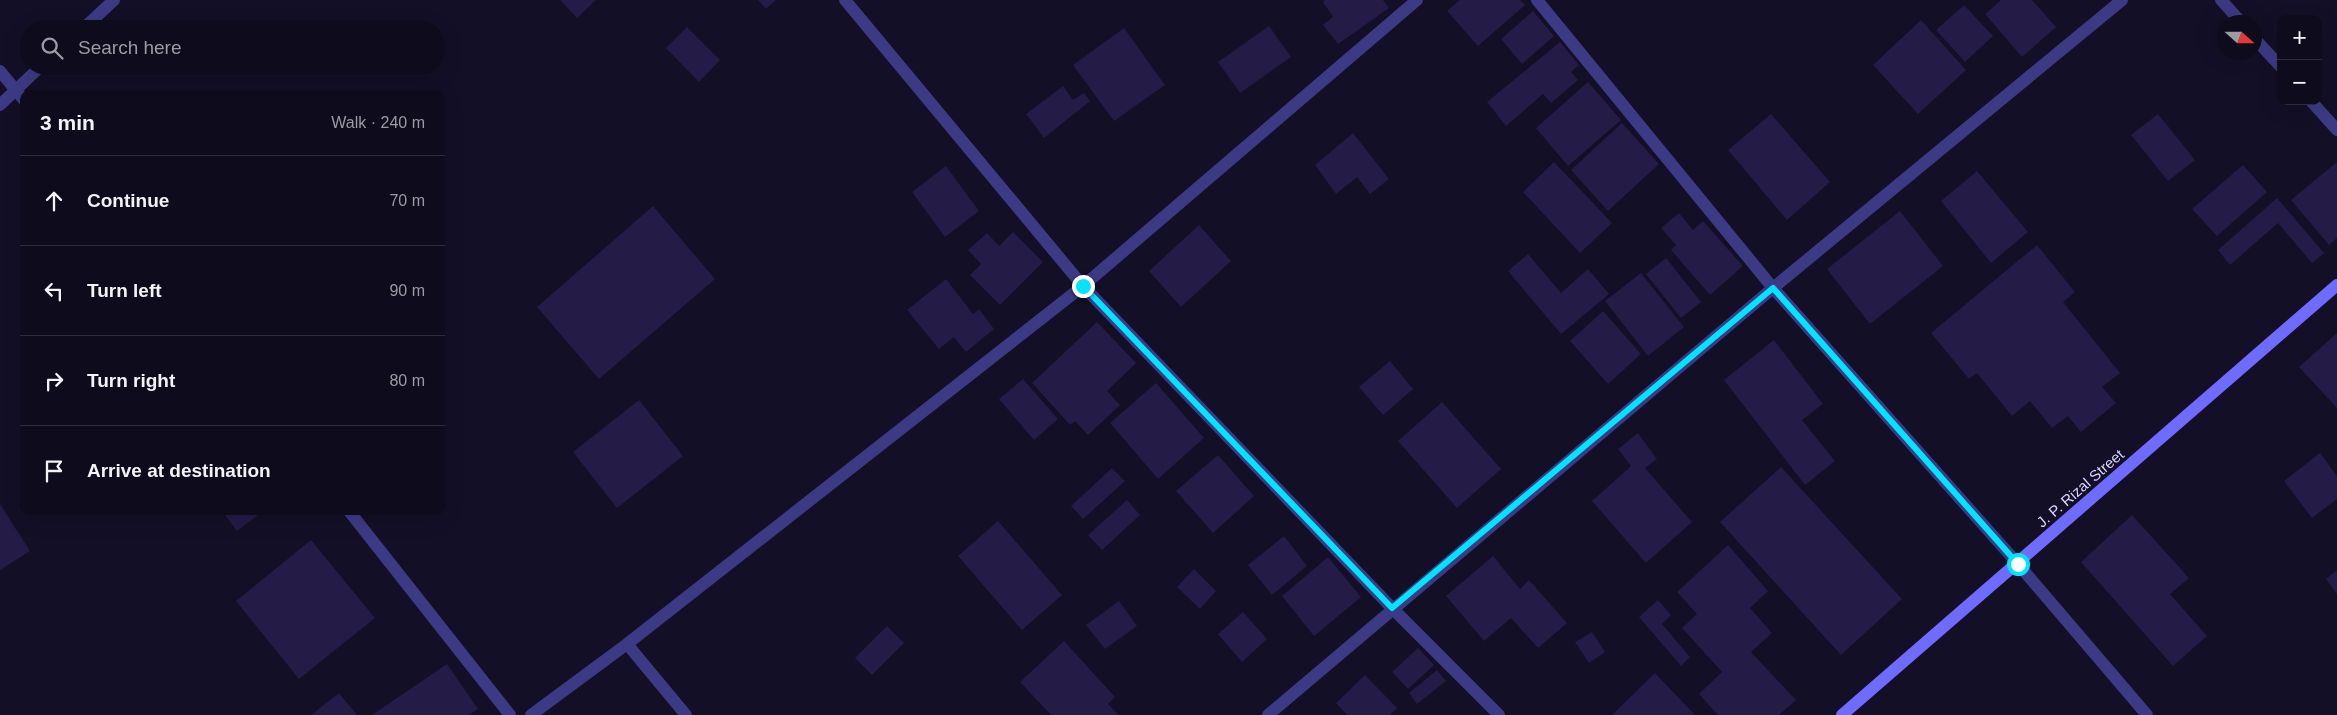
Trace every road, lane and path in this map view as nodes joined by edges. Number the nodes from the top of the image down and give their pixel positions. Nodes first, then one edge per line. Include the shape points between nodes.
1 (114, 0) edge
2 (845, 0) edge
3 (1417, 0) edge
4 (1536, 0) edge
5 (2122, 0) edge
6 (2220, 0) edge
7 (2234, 15) edge
8 (93, 20) edge
9 (2262, 47) edge
10 (2277, 63) edge
11 (0, 71) edge
12 (32, 75) edge
13 (16, 90) junction
14 (20, 95) edge
15 (0, 105) edge
16 (2315, 105) edge
17 (2337, 130) edge
18 (2337, 285) edge
19 (1083, 286) junction
20 (1773, 288) junction
21 (352, 515) edge
22 (2018, 564) junction
23 (1392, 608) junction
24 (628, 644) junction
25 (510, 715) edge
26 (531, 715) edge
27 (686, 715) edge
28 (1268, 715) edge
29 (1499, 715) edge
30 (1842, 715) edge
31 (2147, 715) edge

1 - 8 street
2 - 19 street
3 - 19 street
4 - 20 street
5 - 20 street
6 - 7 street
9 - 10 street
11 - 13 street
12 - 13 street
13 - 14 street
13 - 15 street
16 - 17 street
18 - 22 main road, J. P. Rizal Street
19 - 23 street
19 - 24 street
20 - 22 street
20 - 23 street
21 - 25 street
22 - 30 main road, J. P. Rizal Street
22 - 31 street
23 - 28 street
23 - 29 street
24 - 26 street
24 - 27 street

